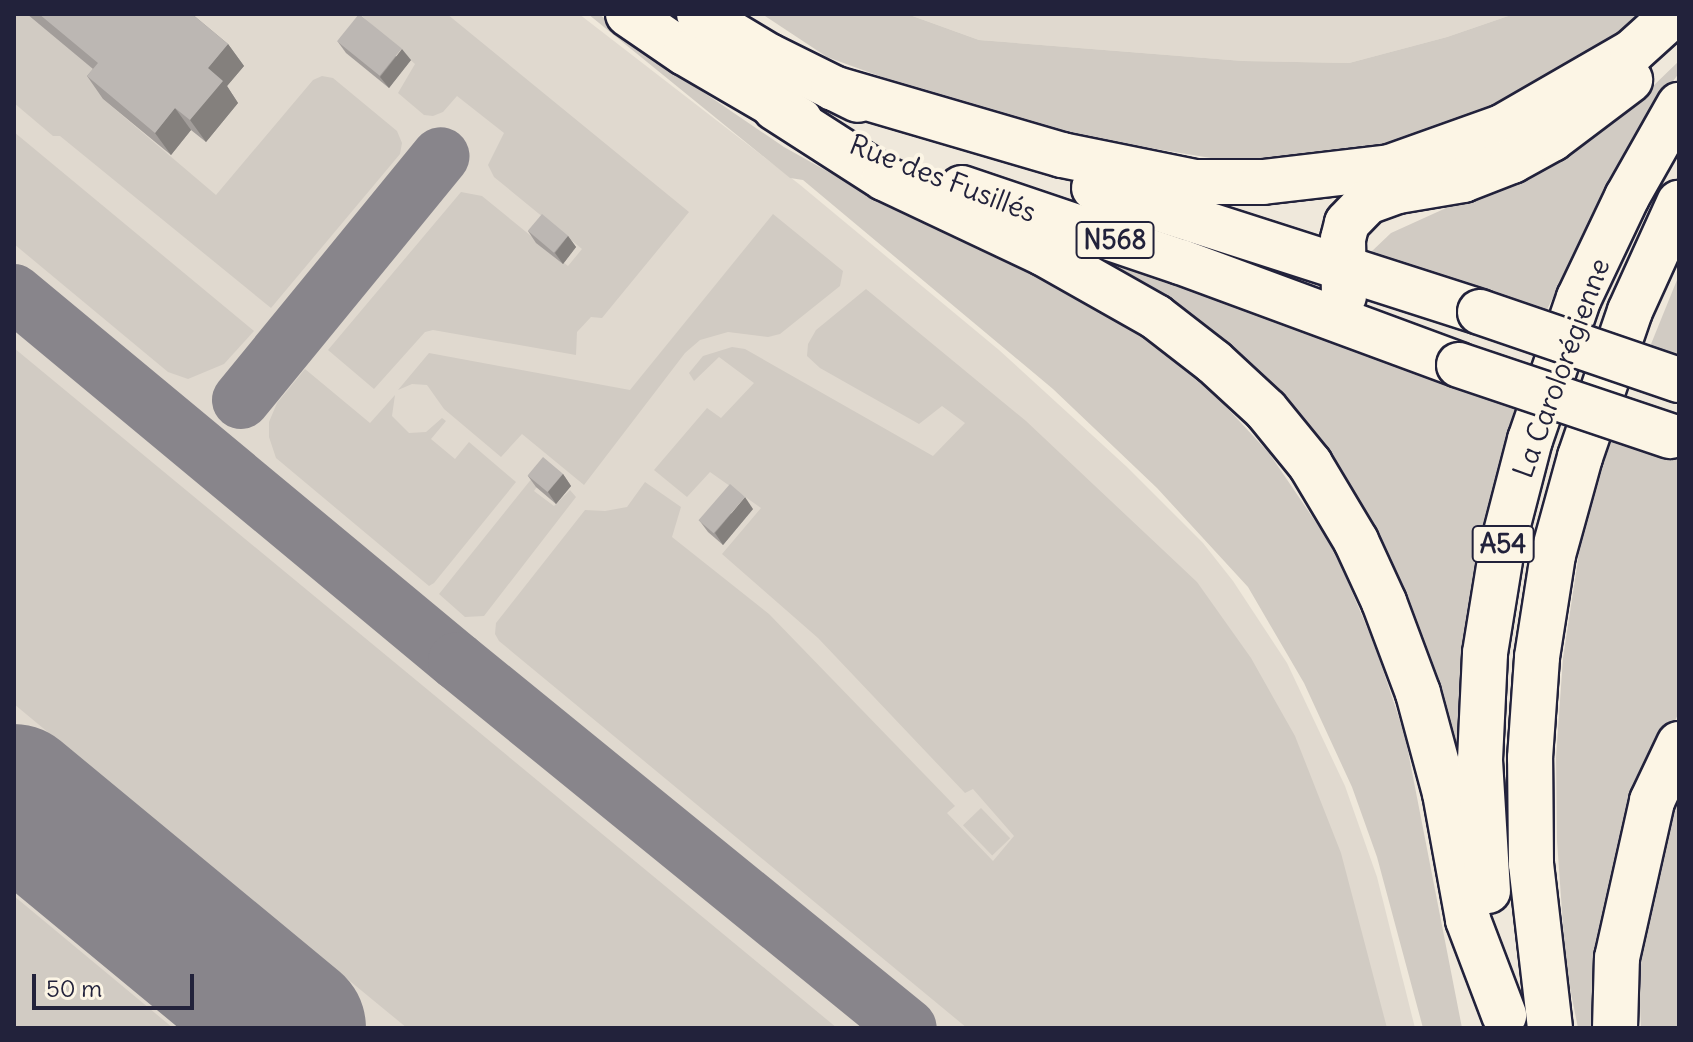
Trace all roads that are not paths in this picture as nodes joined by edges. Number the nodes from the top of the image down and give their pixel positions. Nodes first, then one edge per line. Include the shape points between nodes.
1 (628, 14) edge
2 (699, 14) edge
3 (1674, 14) edge
4 (1679, 34) edge
5 (833, 88) junction
6 (1679, 105) edge
7 (775, 108) junction
8 (1679, 203) edge
9 (1341, 269) junction
10 (1358, 328) junction
11 (1679, 380) edge
12 (1676, 436) edge
13 (1679, 744) edge
14 (1506, 1022) edge
15 (1550, 1028) edge
16 (1615, 1028) edge

1 - 7 highway, Rue des Fusillés / N568
2 - 5 highway, Rue des Fusillés / N568
3 - 5 highway via 1632,52 1502,127 1390,167 1263,182 1195,182 1062,155
4 - 9 highway via 1603,103 1512,161 1463,180 1367,202 1347,223
5 - 9 highway, Rue des Fusillés / N568 via 987,157 1232,230
6 - 14 highway, La Carolorégienne / A54 via 1579,298 1530,440 1502,548 1485,653 1480,760 1485,871
7 - 10 highway, Rue des Fusillés / N568 via 909,169
7 - 14 highway via 884,178 1043,253 1143,309 1214,362 1266,410 1310,464 1356,541 1418,693 1445,793 1468,920
8 - 15 highway, La Carolorégienne / A54 via 1630,311 1580,457 1553,555 1537,657 1530,758 1531,863
9 - 10 highway via 1345,302
9 - 11 highway, Rue des Fusillés / N568, bridge
10 - 12 highway, Rue des Fusillés / N568, bridge
13 - 16 highway via 1652,801 1617,958

